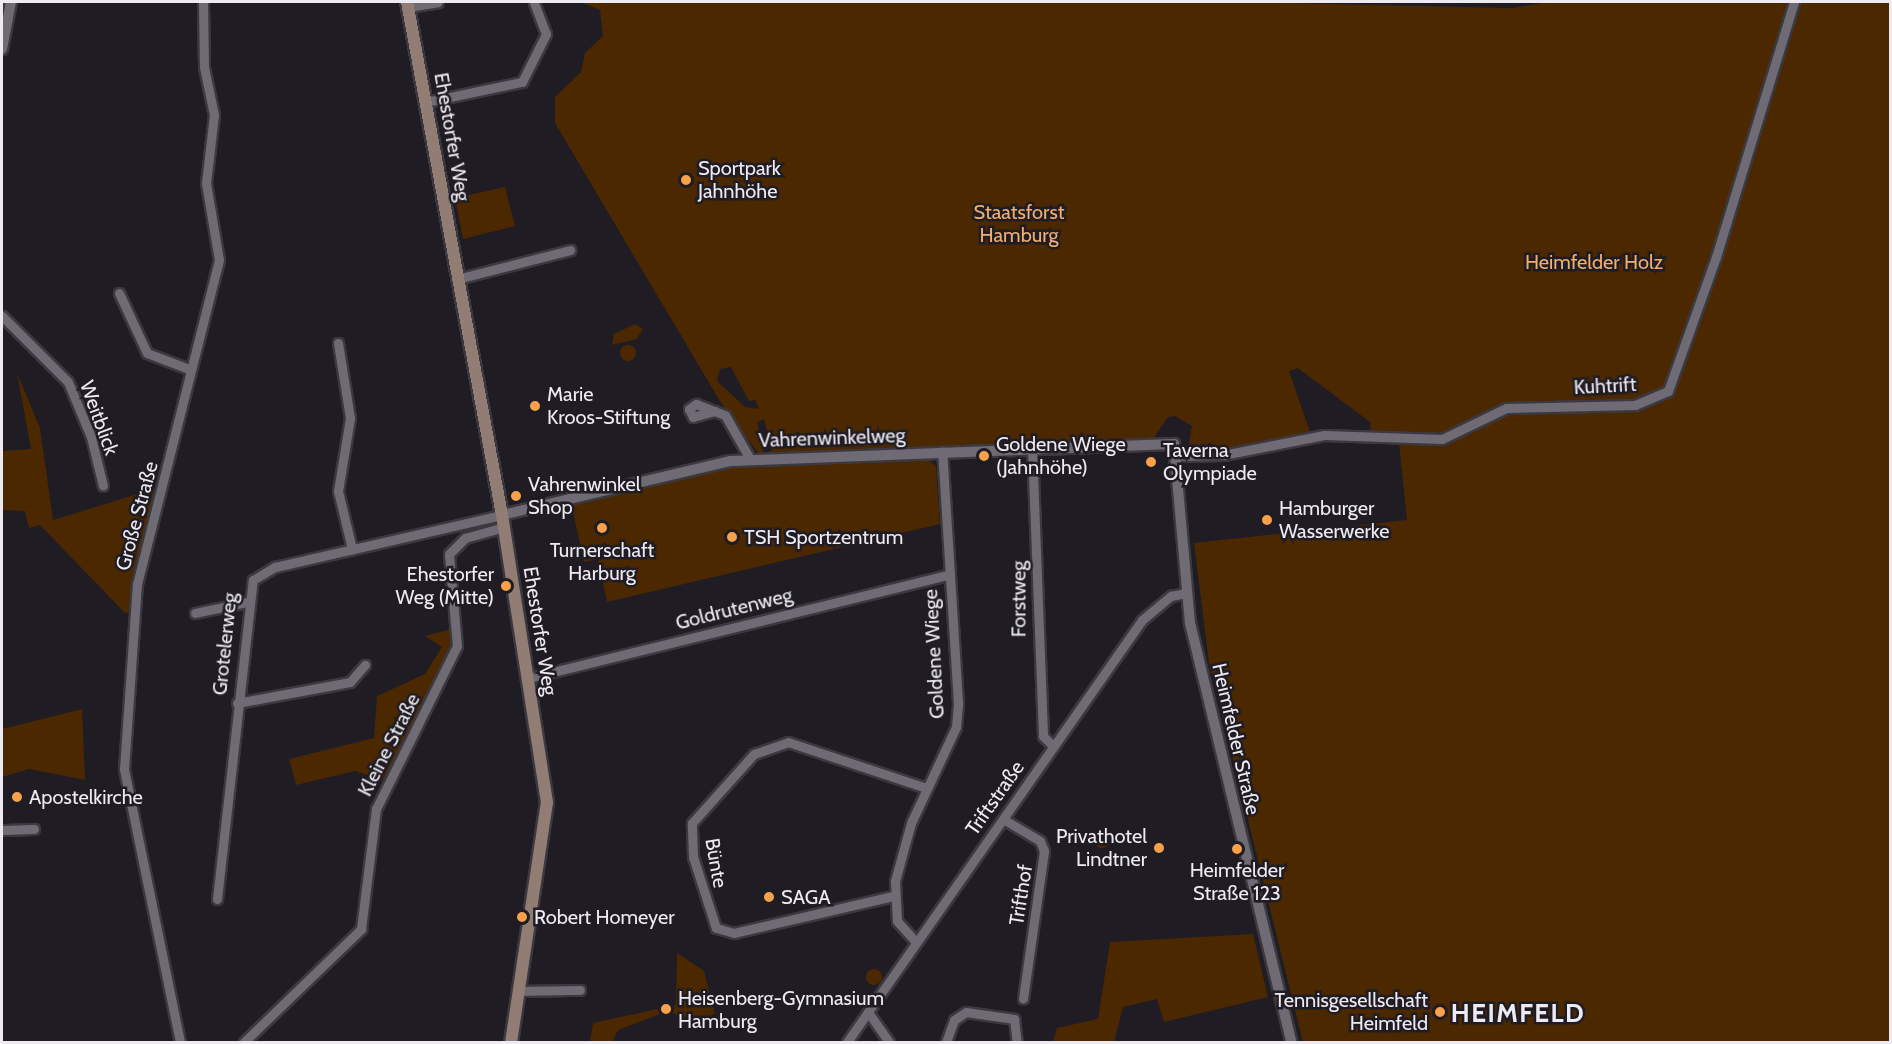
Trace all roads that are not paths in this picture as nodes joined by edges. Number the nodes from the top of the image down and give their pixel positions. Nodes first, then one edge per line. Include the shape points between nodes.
1 (11, 2) edge
2 (203, 2) edge
3 (438, 2) edge
4 (534, 2) edge
5 (1794, 2) edge
6 (408, 4) edge
7 (2, 49) edge
8 (426, 102) junction
9 (570, 250) dead end
10 (458, 279) junction
11 (119, 293) dead end
12 (2, 316) edge
13 (338, 343) dead end
14 (189, 369) junction
15 (715, 411) dead end
16 (1170, 442) joint
17 (1032, 448) junction
18 (942, 452) junction
19 (1176, 456) junction
20 (750, 459) junction
21 (103, 486) dead end
22 (503, 521) junction
23 (352, 549) junction
24 (948, 575) junction
25 (1187, 593) junction
26 (247, 602) junction
27 (195, 613) dead end
28 (365, 665) dead end
29 (528, 678) junction
30 (237, 703) junction
31 (1053, 746) junction
32 (927, 788) junction
33 (1003, 819) junction
34 (34, 829) dead end
35 (2, 830) edge
36 (893, 896) junction
37 (217, 899) dead end
38 (916, 942) junction
39 (580, 990) dead end
40 (520, 991) junction
41 (1023, 999) dead end
42 (868, 1012) junction
43 (180, 1042) edge
44 (244, 1042) edge
45 (511, 1042) edge
46 (847, 1042) edge
47 (889, 1042) edge
48 (946, 1042) edge
49 (1017, 1042) edge
50 (1291, 1042) edge

1 - 7 street
2 - 14 street, Große Straße via 204,67 214,115 206,183 220,255
3 - 6 street
4 - 8 street via 546,34 522,82
5 - 19 street, Kuhtrift via 1684,357 1666,392 1615,407 1506,408 1442,439 1324,435 1230,454
6 - 8 main road, Ehestorfer Weg
8 - 10 main road, Ehestorfer Weg
9 - 10 street
10 - 22 main road, Ehestorfer Weg
11 - 14 street via 147,353
12 - 21 street, Weitblick via 68,382 91,436
13 - 23 street via 350,418 338,490
14 - 43 street, Große Straße via 136,590 124,770
15 - 20 street via 728,417
16 - 17 street, Vahrenwinkelweg
16 - 19 street, Heimfelder Straße
17 - 18 street, Vahrenwinkelweg
17 - 31 street, Forstweg via 1043,736
18 - 20 street, Vahrenwinkelweg
18 - 24 street, Goldene Wiege
19 - 25 street, Heimfelder Straße
20 - 22 street, Vahrenwinkelweg
22 - 23 street, Grotelerweg
22 - 29 main road, Ehestorfer Weg
22 - 44 street, Kleine Straße via 465,538 449,554 457,646 376,809 361,929
23 - 26 street, Grotelerweg via 260,573 249,587
24 - 29 street, Goldrutenweg
24 - 32 street, Goldene Wiege via 956,727
25 - 31 street, Triftstraße via 1171,596 1142,620
25 - 50 street, Heimfelder Straße
26 - 27 street
26 - 30 street, Grotelerweg
28 - 30 street via 350,682
29 - 40 main road, Ehestorfer Weg via 548,821
30 - 37 street, Grotelerweg
31 - 33 street, Triftstraße
32 - 36 street, Goldene Wiege via 906,838
32 - 36 street, Bünte via 788,742 754,754 692,823 693,857 716,928 734,933
33 - 38 street, Triftstraße
33 - 41 street, Trifthof via 1040,841 1044,851
34 - 35 street
36 - 38 street, Goldene Wiege via 899,926
38 - 42 street, Triftstraße
39 - 40 street
40 - 45 main road, Ehestorfer Weg
42 - 46 street, Triftstraße
42 - 47 street
48 - 49 street via 954,1020 966,1012 1014,1019

